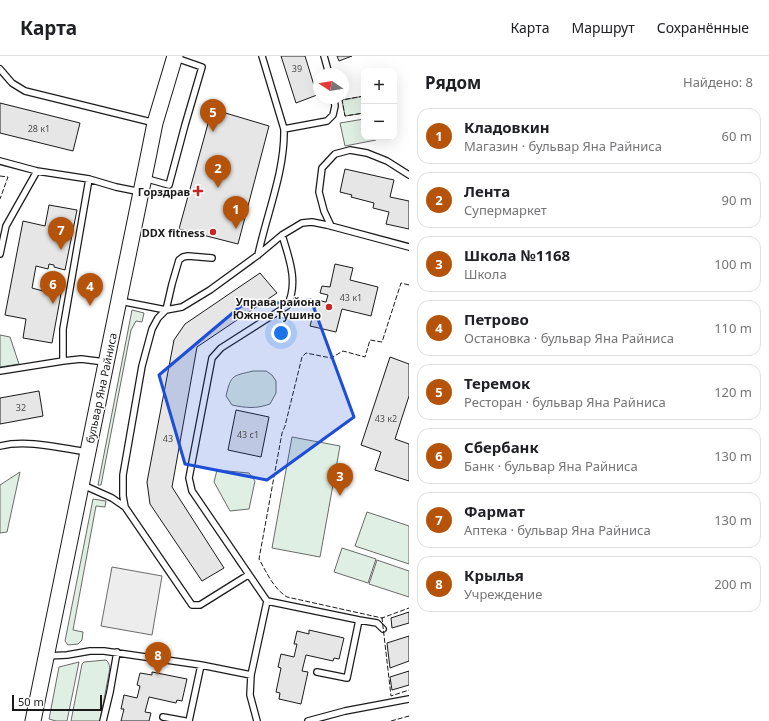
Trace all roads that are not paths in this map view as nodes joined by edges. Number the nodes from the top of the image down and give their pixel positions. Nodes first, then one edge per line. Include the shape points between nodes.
1 (262, 56) edge
2 (324, 56) edge
3 (175, 57) edge
4 (327, 68) edge
5 (0, 69) edge
6 (335, 104) edge
7 (155, 123) junction
8 (284, 129) junction
9 (0, 161) edge
10 (38, 171) junction
11 (409, 175) edge
12 (89, 179) junction
13 (142, 185) junction
14 (332, 226) junction
15 (282, 235) junction
16 (409, 246) edge
17 (0, 254) edge
18 (258, 255) junction
19 (212, 258) dead end
20 (119, 300) junction
21 (166, 310) junction
22 (62, 361) junction
23 (106, 362) junction
24 (0, 371) edge
25 (0, 446) edge
26 (88, 452) junction
27 (81, 484) junction
28 (125, 507) junction
29 (248, 575) junction
30 (267, 601) junction
31 (359, 620) junction
32 (383, 629) dead end
33 (117, 652) junction
34 (47, 656) junction
35 (201, 665) junction
36 (317, 672) dead end
37 (251, 675) junction
38 (409, 699) edge
39 (164, 717) dead end
40 (33, 721) edge
41 (103, 721) edge
42 (184, 721) edge
43 (190, 721) edge
44 (257, 721) edge
45 (308, 721) edge

1 - 8 lane
2 - 4 lane
3 - 7 main road, бульвар Яна Райниса
3 - 13 lane via 202,67 169,186
5 - 7 lane via 12,83 25,91
6 - 8 lane via 333,115 327,120
7 - 13 main road, бульвар Яна Райниса
8 - 18 lane via 278,174
9 - 10 lane
10 - 12 lane
10 - 17 lane via 6,226
11 - 14 lane via 387,161 367,153 350,150 335,154 322,168 319,192 324,211
12 - 13 lane via 116,187
12 - 22 lane via 63,329
13 - 20 main road, бульвар Яна Райниса
14 - 15 lane via 302,223
14 - 16 lane
15 - 18 lane
15 - 29 lane via 293,277 292,296 287,306 221,348 212,358 189,478 192,491
18 - 21 lane via 182,307
19 - 21 lane via 188,256 179,260
20 - 21 lane
20 - 23 main road, бульвар Яна Райниса
21 - 28 lane via 152,329 142,366 123,475
22 - 23 lane via 81,359
22 - 24 lane
23 - 26 main road, бульвар Яна Райниса
25 - 26 lane via 12,443
26 - 27 main road, бульвар Яна Райниса
27 - 28 lane
27 - 34 main road, бульвар Яна Райниса
28 - 29 lane via 192,605 200,605
29 - 30 lane
30 - 31 lane
30 - 37 lane
31 - 32 lane via 377,623
31 - 36 lane via 347,678
33 - 34 lane via 90,651
33 - 35 lane
33 - 41 lane
34 - 40 main road, бульвар Яна Райниса
35 - 37 lane
35 - 43 lane
37 - 44 lane via 250,695
38 - 45 lane
39 - 42 lane

